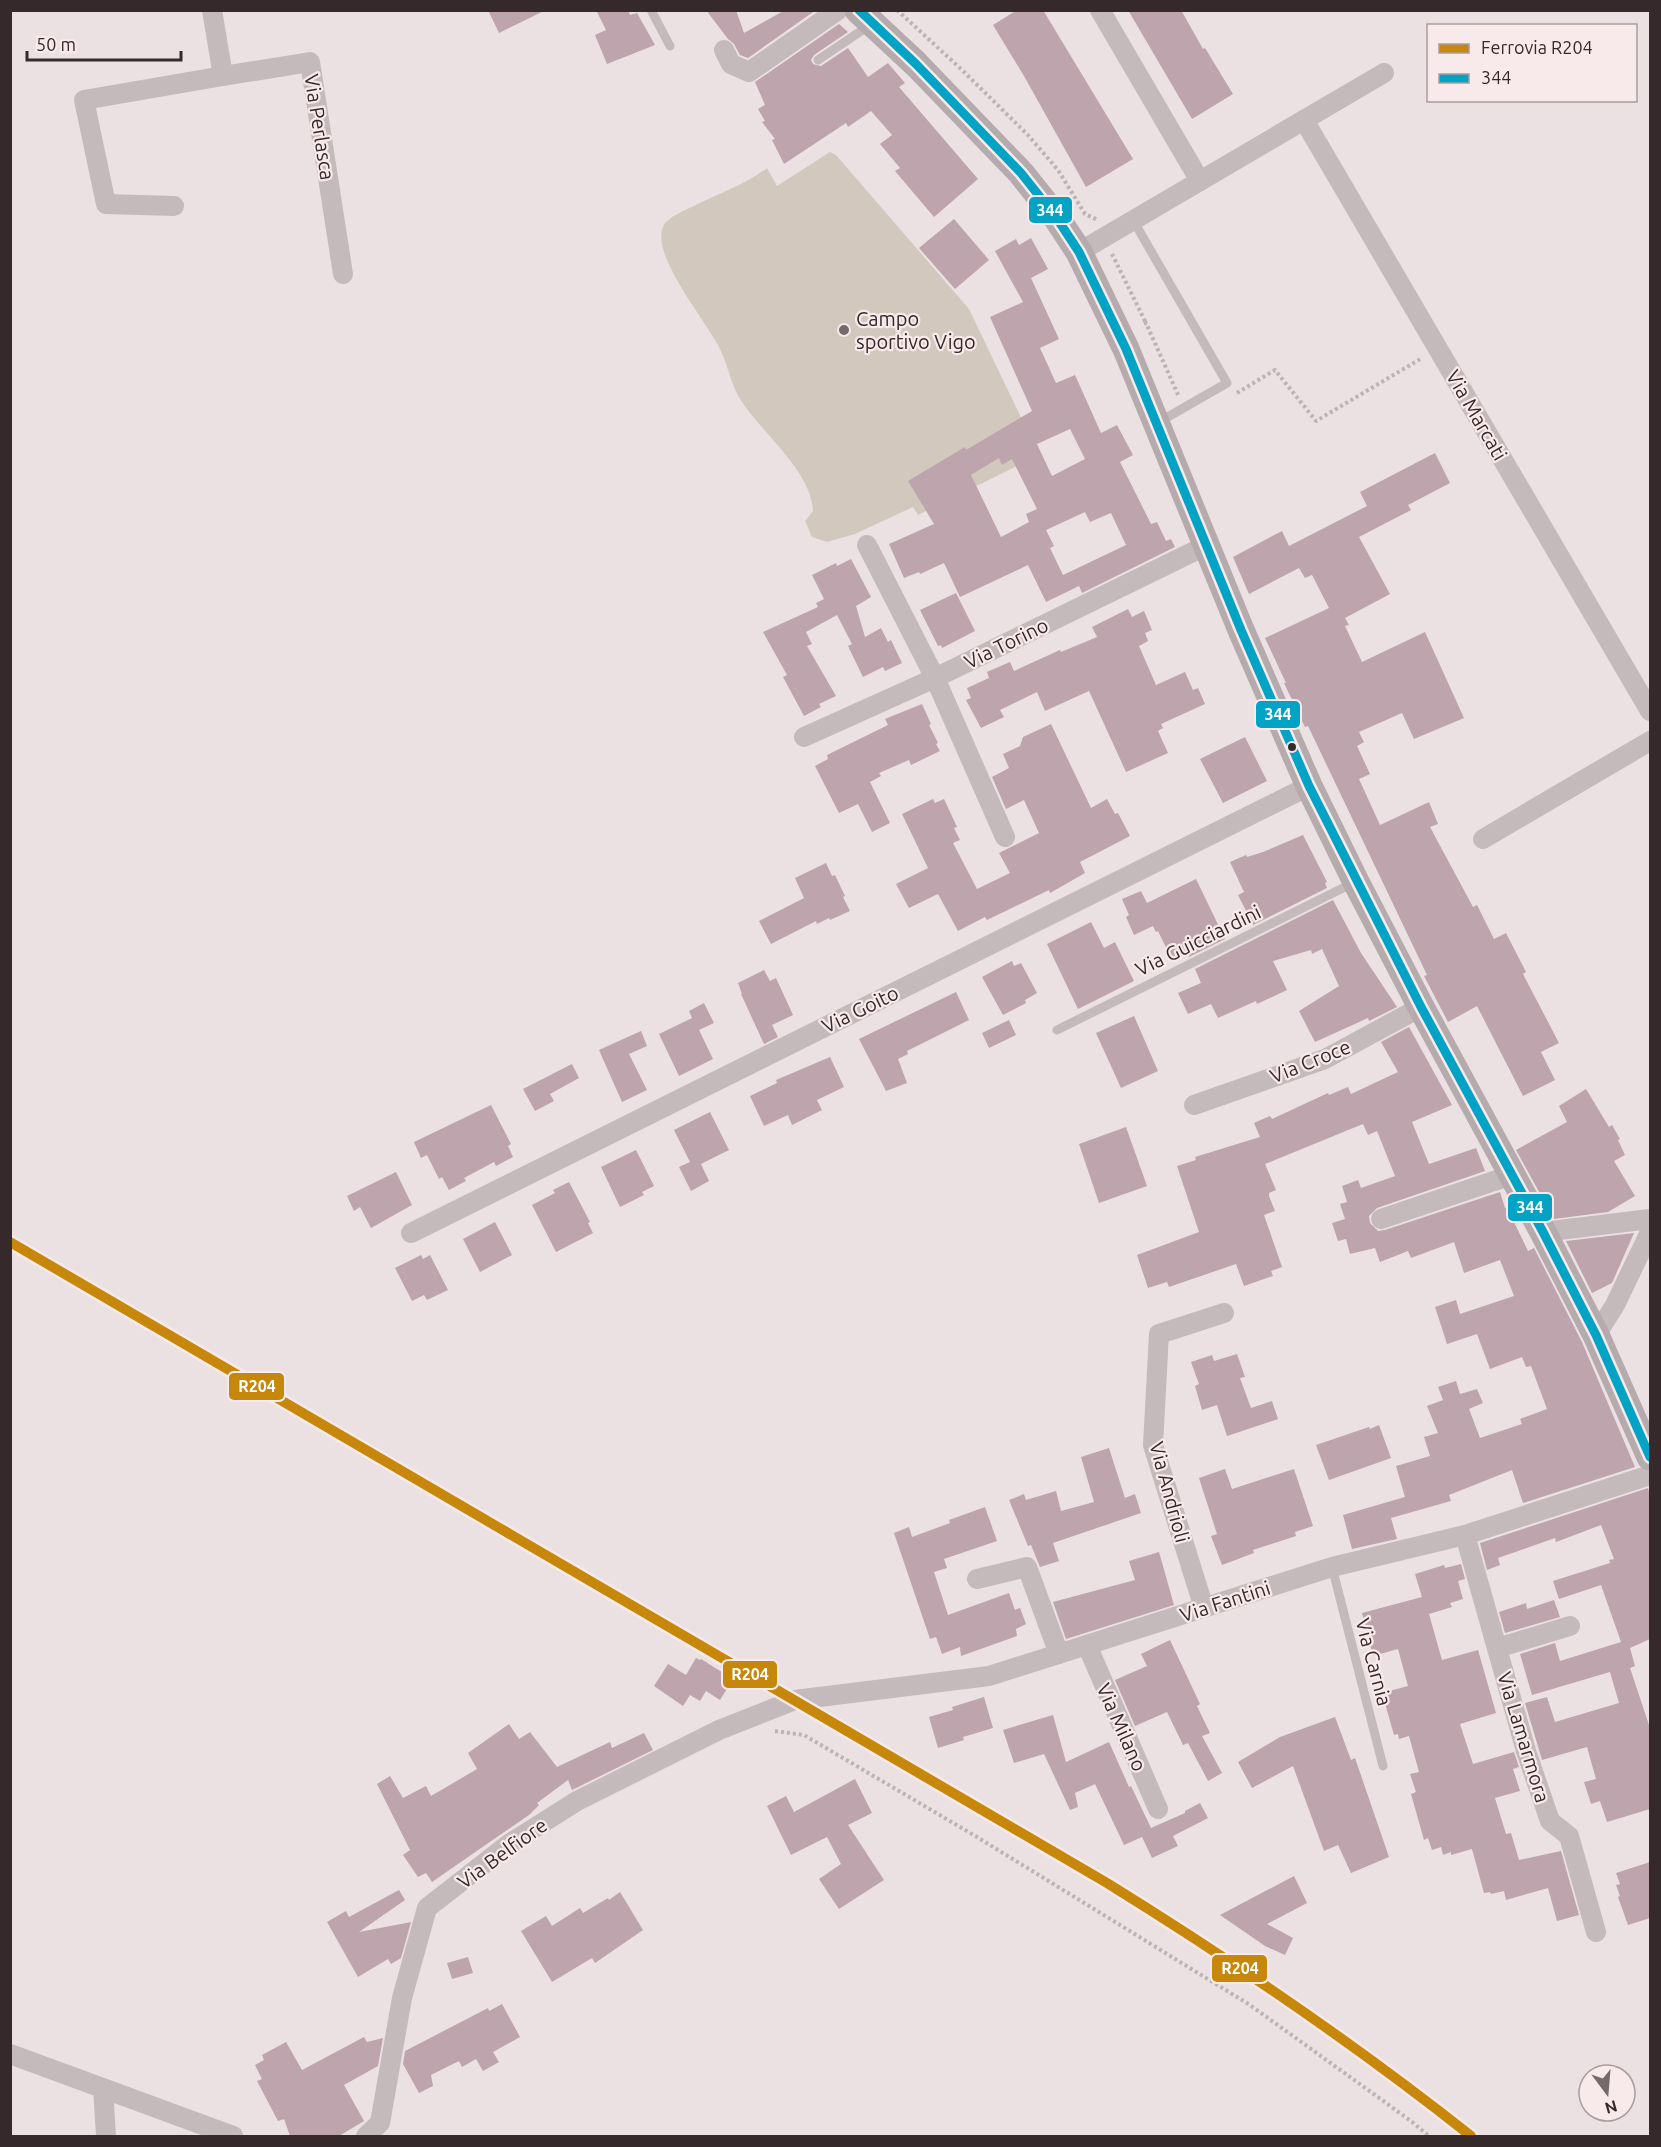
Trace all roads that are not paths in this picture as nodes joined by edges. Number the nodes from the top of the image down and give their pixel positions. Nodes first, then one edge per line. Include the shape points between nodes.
1 (212, 10) edge
2 (651, 10) edge
3 (838, 10) edge
4 (1100, 10) edge
5 (865, 17) edge
6 (670, 46) dead end
7 (724, 50) dead end
8 (818, 60) dead end
9 (1384, 73) dead end
10 (224, 76) junction
11 (1304, 120) junction
12 (1200, 181) junction
13 (174, 206) dead end
14 (1133, 220) junction
15 (1079, 252) junction
16 (343, 274) dead end
17 (1156, 423) junction
18 (867, 545) dead end
19 (1205, 546) junction
20 (935, 678) junction
21 (1650, 711) edge
22 (804, 737) dead end
23 (1650, 741) edge
24 (1309, 786) junction
25 (1005, 837) dead end
26 (1483, 839) dead end
27 (1356, 882) junction
28 (1420, 1007) junction
29 (1057, 1030) dead end
30 (1194, 1105) dead end
31 (1512, 1175) junction
32 (1381, 1219) dead end
33 (1650, 1219) edge
34 (1543, 1232) junction
35 (1650, 1232) edge
36 (411, 1233) dead end
37 (1224, 1313) dead end
38 (1596, 1335) junction
39 (1650, 1457) edge
40 (1650, 1475) edge
41 (1465, 1535) junction
42 (1332, 1567) junction
43 (977, 1579) dead end
44 (1204, 1608) junction
45 (1570, 1626) dead end
46 (1087, 1646) junction
47 (1497, 1648) junction
48 (1059, 1654) junction
49 (795, 1700) joint
50 (1383, 1766) dead end
51 (1158, 1809) dead end
52 (1596, 1932) dead end
53 (10, 2054) edge
54 (102, 2088) junction
55 (106, 2136) edge
56 (233, 2136) edge
57 (366, 2136) edge

1 - 10 street
2 - 6 lane
3 - 7 street via 749,72 731,64
4 - 12 street
5 - 8 lane
5 - 15 main road via 1021,173
9 - 11 street
10 - 13 street via 84,100 106,204
10 - 16 street, Via Perlasca via 310,62
11 - 12 street
11 - 21 street, Via Marcati via 1431,353
12 - 14 street
14 - 15 street
14 - 17 lane via 1227,383
15 - 17 main road
17 - 19 main road
18 - 20 street
19 - 20 street, Via Torino
19 - 24 main road
20 - 22 street, Via Torino
20 - 25 street
23 - 26 street
24 - 27 main road
24 - 36 street, Via Goito
27 - 28 main road
27 - 29 lane, Via Guicciardini
28 - 30 street, Via Croce via 1325,1059
28 - 31 main road
31 - 32 street
31 - 34 main road
33 - 34 street
34 - 38 main road
35 - 38 street
37 - 44 street, Via Andrioli via 1159,1334 1153,1445
38 - 39 main road
40 - 41 street, Via Fantini
41 - 42 street, Via Fantini
41 - 47 street, Via Lamarmora
42 - 44 street, Via Fantini
42 - 50 lane, Via Carnia
43 - 48 street via 1027,1567
44 - 46 street, Via Fantini
45 - 47 street
46 - 48 street, Via Fantini
46 - 51 street, Via Milano
47 - 52 street, Via Lamarmora via 1551,1821 1569,1836
48 - 49 street, Via Fantini via 989,1676
49 - 57 street, Via Belfiore via 719,1730 577,1801 509,1844 428,1908 402,1998 380,2123
53 - 54 street
54 - 55 street
54 - 56 street

